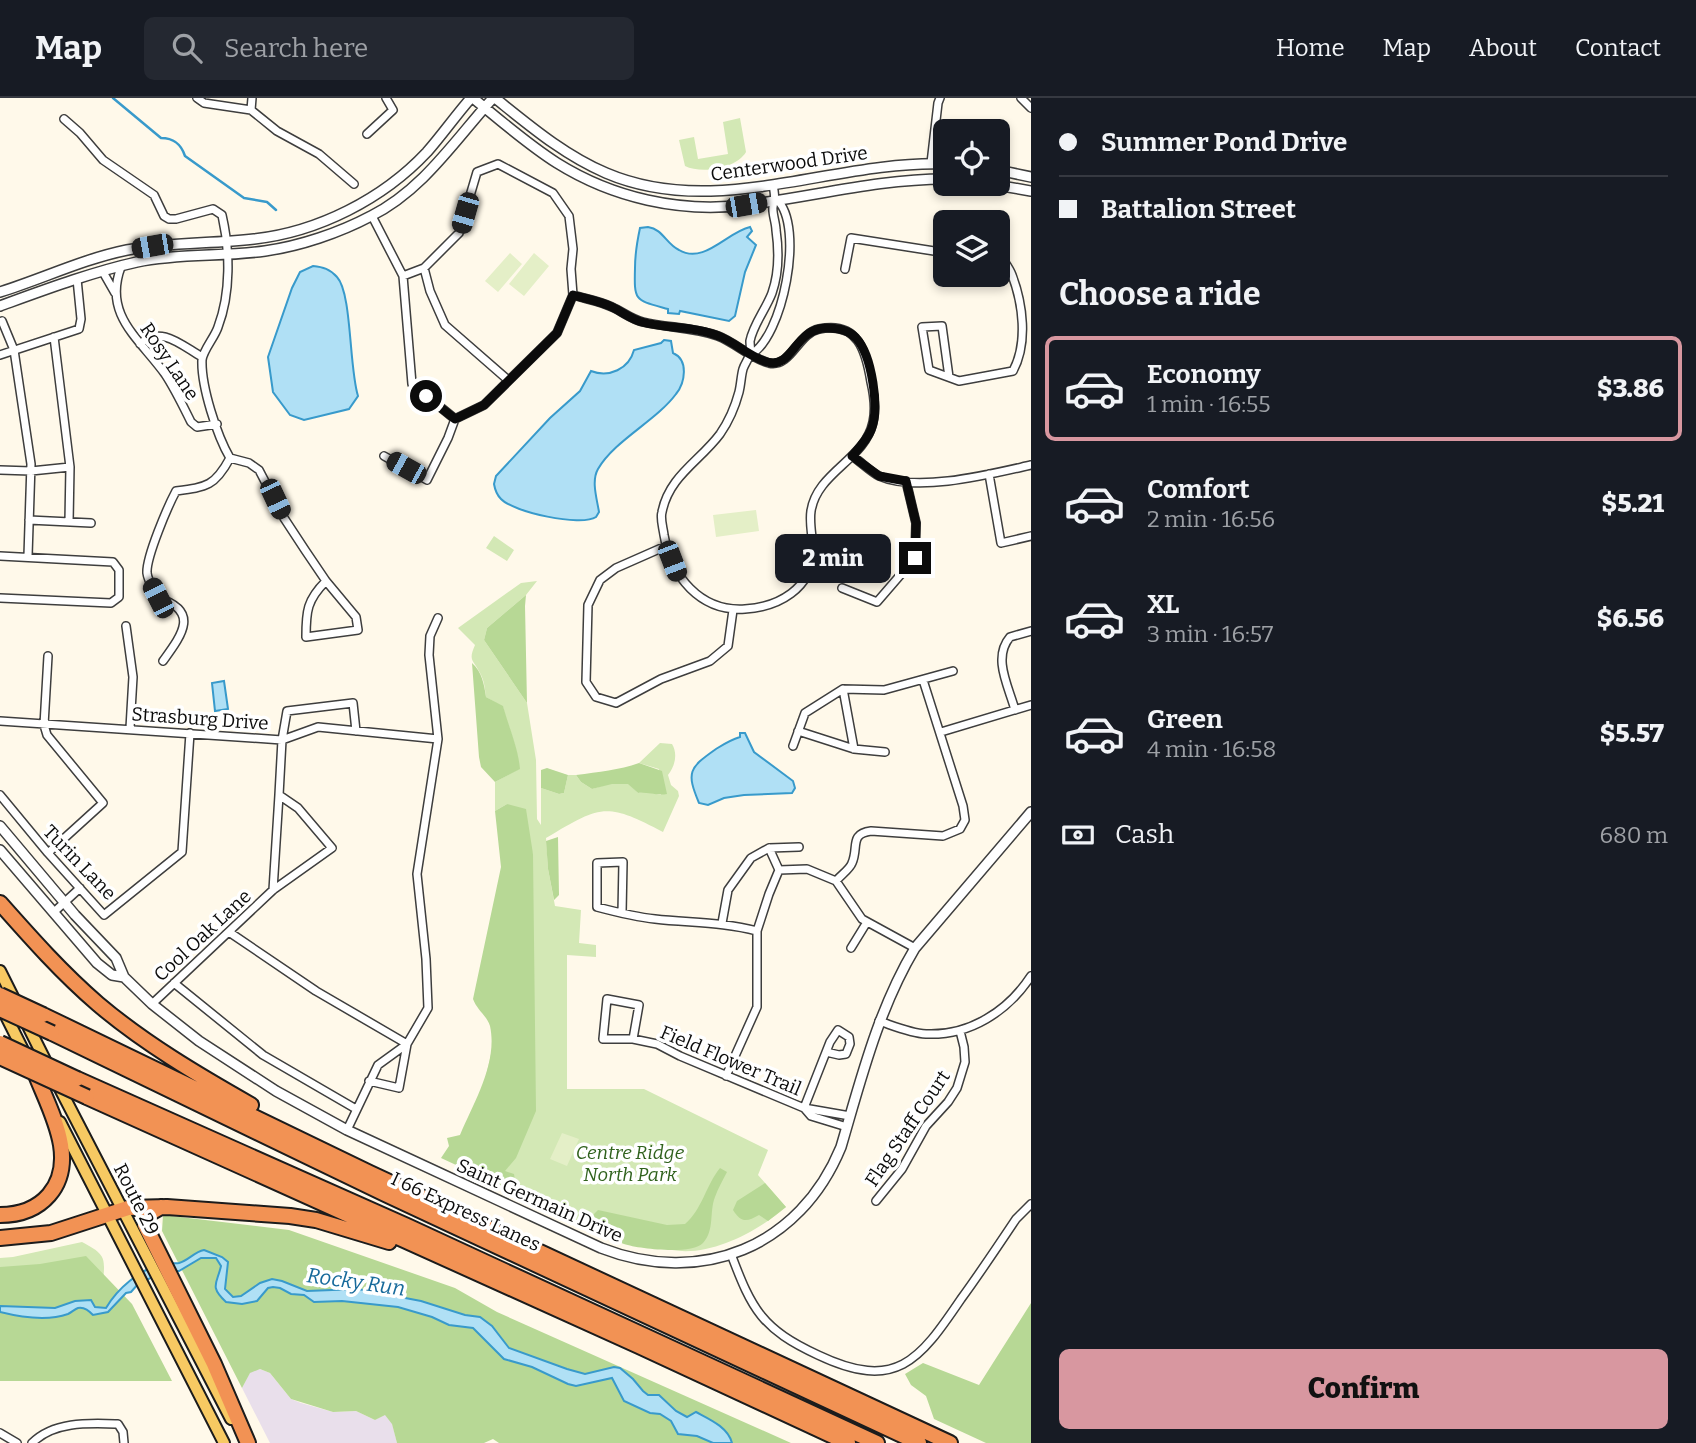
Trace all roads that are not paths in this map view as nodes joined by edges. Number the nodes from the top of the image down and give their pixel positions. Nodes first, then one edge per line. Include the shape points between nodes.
1 (197, 98) edge
2 (252, 98) edge
3 (386, 98) edge
4 (472, 98) edge
5 (494, 98) edge
6 (940, 98) edge
7 (1021, 98) edge
8 (484, 107) junction
9 (1031, 108) edge
10 (251, 110) junction
11 (64, 119) dead end
12 (368, 134) dead end
13 (931, 163) joint
14 (1010, 173) edge
15 (1031, 177) edge
16 (933, 179) edge
17 (354, 184) dead end
18 (773, 185) junction
19 (1010, 187) edge
20 (1031, 191) edge
21 (777, 200) junction
22 (372, 216) junction
23 (226, 241) junction
24 (933, 251) edge
25 (227, 254) junction
26 (121, 267) junction
27 (424, 268) junction
28 (845, 269) dead end
29 (1010, 271) edge
30 (103, 272) junction
31 (403, 276) junction
32 (77, 279) junction
33 (0, 292) edge
34 (115, 293) junction
35 (573, 295) junction
36 (0, 306) edge
37 (2, 321) dead end
38 (1027, 327) edge
39 (54, 337) junction
40 (140, 344) junction
41 (14, 350) junction
42 (0, 355) edge
43 (750, 355) junction
44 (202, 357) junction
45 (950, 377) junction
46 (508, 380) junction
47 (455, 419) junction
48 (216, 424) junction
49 (384, 456) dead end
50 (852, 456) junction
51 (230, 458) junction
52 (1031, 465) edge
53 (70, 467) junction
54 (0, 470) edge
55 (31, 471) junction
56 (989, 474) junction
57 (906, 481) junction
58 (29, 520) junction
59 (69, 522) junction
60 (91, 523) dead end
61 (1031, 536) edge
62 (666, 546) junction
63 (0, 556) edge
64 (27, 556) junction
65 (326, 582) junction
66 (842, 589) dead end
67 (0, 598) edge
68 (733, 610) junction
69 (438, 618) dead end
70 (126, 626) dead end
71 (1031, 631) edge
72 (48, 656) dead end
73 (163, 661) dead end
74 (953, 671) dead end
75 (922, 680) junction
76 (843, 689) junction
77 (1031, 705) edge
78 (1015, 710) junction
79 (0, 720) edge
80 (44, 725) junction
81 (130, 728) junction
82 (356, 731) junction
83 (798, 731) junction
84 (941, 732) junction
85 (190, 733) junction
86 (438, 739) junction
87 (282, 740) junction
88 (793, 746) dead end
89 (855, 749) junction
90 (885, 752) dead end
91 (279, 794) junction
92 (0, 795) edge
93 (1031, 812) edge
94 (0, 826) edge
95 (769, 848) junction
96 (799, 848) dead end
97 (0, 850) edge
98 (47, 853) junction
99 (779, 870) junction
100 (836, 881) junction
101 (80, 888) junction
102 (273, 890) junction
103 (64, 902) junction
104 (0, 903) edge
105 (54, 912) junction
106 (622, 913) junction
107 (867, 922) junction
108 (722, 923) junction
109 (757, 931) junction
110 (229, 932) junction
111 (851, 948) dead end
112 (915, 948) junction
113 (0, 971) edge
114 (1031, 976) edge
115 (124, 977) junction
116 (173, 983) junction
117 (0, 995) edge
118 (152, 1004) junction
119 (0, 1006) edge
120 (879, 1021) junction
121 (960, 1031) junction
122 (634, 1039) junction
123 (0, 1043) edge
124 (407, 1044) junction
125 (827, 1052) dead end
126 (0, 1057) edge
127 (36, 1075) junction
128 (726, 1076) junction
129 (369, 1081) junction
130 (804, 1108) junction
131 (356, 1109) junction
132 (850, 1116) junction
133 (274, 1127) junction
134 (847, 1127) junction
135 (347, 1130) junction
136 (876, 1201) dead end
137 (1031, 1203) edge
138 (162, 1207) junction
139 (123, 1209) junction
140 (107, 1214) junction
141 (0, 1215) edge
142 (0, 1238) edge
143 (153, 1254) junction
144 (731, 1254) junction
145 (488, 1278) junction
146 (0, 1433) edge
147 (17, 1443) edge
148 (32, 1443) edge
149 (124, 1443) edge
150 (224, 1443) edge
151 (245, 1443) edge
152 (848, 1443) edge
153 (877, 1443) edge
154 (919, 1443) edge
155 (950, 1443) edge

1 - 10 street
2 - 10 street
3 - 12 street via 393,110
4 - 8 street, Centerwood Drive
4 - 23 street via 410,169 364,203 276,237
5 - 8 street
5 - 18 street, Centerwood Drive via 565,151 608,174 682,191
6 - 13 street
7 - 9 street
8 - 21 street, Centerwood Drive via 558,164 614,190 652,202 709,208
8 - 22 street via 425,176
10 - 17 street via 277,131 319,153
11 - 23 street via 103,160 154,195 169,219 218,211
13 - 18 street, Centerwood Drive
14 - 15 street
16 - 21 street, Centerwood Drive via 887,181
18 - 21 street
19 - 20 street
21 - 43 street via 773,208 777,271 750,340
21 - 43 street via 786,215 790,266 771,329 758,351
22 - 25 street via 280,248
22 - 31 street
23 - 25 street
23 - 33 street via 125,251
24 - 28 street via 851,238
25 - 26 street
25 - 44 street via 224,309
26 - 30 street
26 - 34 street
27 - 31 street
27 - 35 street via 459,233 477,172 498,164 553,193 569,216
27 - 46 street via 445,325
29 - 38 street
30 - 32 street
30 - 34 street, Rosy Lane
31 - 47 street via 412,384
32 - 36 street
32 - 39 street via 79,329
34 - 40 street, Rosy Lane via 121,319
35 - 43 street via 645,323 720,337
35 - 46 street via 557,333
37 - 41 street
38 - 45 street via 1013,371 959,381
39 - 41 street
39 - 53 street
40 - 44 street via 148,337 163,335
40 - 48 street, Rosy Lane via 165,374 191,422 197,427
41 - 42 street
41 - 55 street
43 - 50 street via 776,364 815,329 837,328 855,336 864,348 874,402 871,430
43 - 62 street via 730,418 668,491 660,515
44 - 48 street
45 - 45 street via 929,370 922,327 942,326
46 - 47 street via 484,405
47 - 49 street via 427,480
48 - 51 street
50 - 57 street via 879,476
50 - 68 street via 822,484 813,500 813,555 804,580 787,598 764,608
51 - 65 street via 259,470
51 - 73 street via 220,477 196,489 176,491 148,565 147,576 158,598 176,606 185,625
52 - 56 street
53 - 55 street
53 - 59 street
54 - 55 street
55 - 58 street
56 - 57 street
56 - 61 street via 1002,543
57 - 66 street via 916,523 915,558 877,602
58 - 59 street
58 - 64 street
59 - 60 street
62 - 68 street via 678,577 688,588
62 - 68 street via 600,580 589,605 586,682 596,697 616,703 661,679 710,661 728,646
63 - 64 street
64 - 67 street via 113,562 119,570 119,597 111,603
65 - 65 street via 308,604 306,637 358,630 356,617
69 - 86 street via 430,636 429,655
70 - 81 street via 133,677
71 - 78 street via 1010,637 1002,650 1003,673
72 - 80 street
74 - 75 street
75 - 76 street via 884,690
75 - 84 street
76 - 83 street via 805,713
76 - 89 street
77 - 78 street
78 - 84 street
79 - 80 street, Strasburg Drive
80 - 81 street, Strasburg Drive
80 - 98 street via 47,735 103,803
81 - 85 street, Strasburg Drive
82 - 86 street, Strasburg Drive
82 - 87 street, Strasburg Drive via 318,727
82 - 87 street, Cool Oak Lane via 353,703 287,711
83 - 88 street
83 - 89 street
84 - 100 street via 963,806 965,820 960,829 943,836 862,832 852,865
85 - 87 street, Strasburg Drive
85 - 101 street, Turin Lane via 182,852 104,915
86 - 124 street via 417,874 428,1008
87 - 91 street, Cool Oak Lane
89 - 90 street
91 - 102 street, Cool Oak Lane
91 - 102 street, Cool Oak Lane via 298,808 331,848
92 - 98 street, Turin Lane
93 - 112 street, Saint Germain Drive
94 - 103 street, Saint Germain Drive
95 - 96 street
95 - 99 street
95 - 108 street via 751,858 734,880
97 - 105 street, Saint Germain Drive
98 - 101 street, Turin Lane
99 - 100 street via 807,869
99 - 109 street
100 - 107 street
101 - 103 street
102 - 110 street, Cool Oak Lane
103 - 105 street
103 - 115 street, Saint Germain Drive via 116,958
104 - 133 highway via 39,947 131,1030 254,1107
105 - 115 street, Saint Germain Drive via 97,962 112,975
106 - 106 street via 597,908 597,863 624,862
106 - 108 street
107 - 111 street
107 - 112 street
108 - 109 street
109 - 128 street via 757,1007
110 - 116 street, Cool Oak Lane
110 - 124 street via 316,991
112 - 120 street, Saint Germain Drive
113 - 139 main road, Route 29
114 - 121 street via 1001,1010
115 - 118 street, Saint Germain Drive
116 - 118 street, Cool Oak Lane
116 - 131 street via 263,1055
117 - 133 highway, bridge
118 - 135 street, Saint Germain Drive via 234,1065
119 - 127 main road, Route 29
119 - 154 highway, I 66 Express Lanes, bridge via 385,1194
120 - 121 street via 925,1034
120 - 132 street, Saint Germain Drive
121 - 136 street, Flag Staff Court via 964,1062 957,1088
122 - 122 street, Field Flower Trail via 603,1039 607,999 639,1005
122 - 128 street, Field Flower Trail via 657,1044
123 - 153 highway, I 66 Express Lanes, bridge
124 - 129 street via 378,1065
124 - 129 street via 399,1088
125 - 130 street
126 - 145 highway, bridge
127 - 140 main road, Route 29
127 - 141 highway via 61,1141 59,1179 37,1206
128 - 130 street, Field Flower Trail
129 - 131 street
130 - 132 street, Field Flower Trail
130 - 134 street, Field Flower Trail via 811,1116
131 - 135 street
132 - 134 street, Saint Germain Drive
133 - 155 highway
134 - 144 street, Saint Germain Drive via 834,1164 805,1206 769,1236
135 - 144 street, Saint Germain Drive via 618,1255 673,1264
137 - 144 street via 929,1346 886,1370 841,1366 778,1334 751,1303
138 - 139 highway
138 - 143 highway via 145,1220
138 - 145 highway via 316,1220
139 - 140 highway
139 - 143 main road, Route 29
140 - 142 highway via 51,1233
140 - 150 main road, Route 29
143 - 151 highway via 214,1364
145 - 152 highway
146 - 147 street
148 - 149 street via 63,1426 91,1423 118,1424

